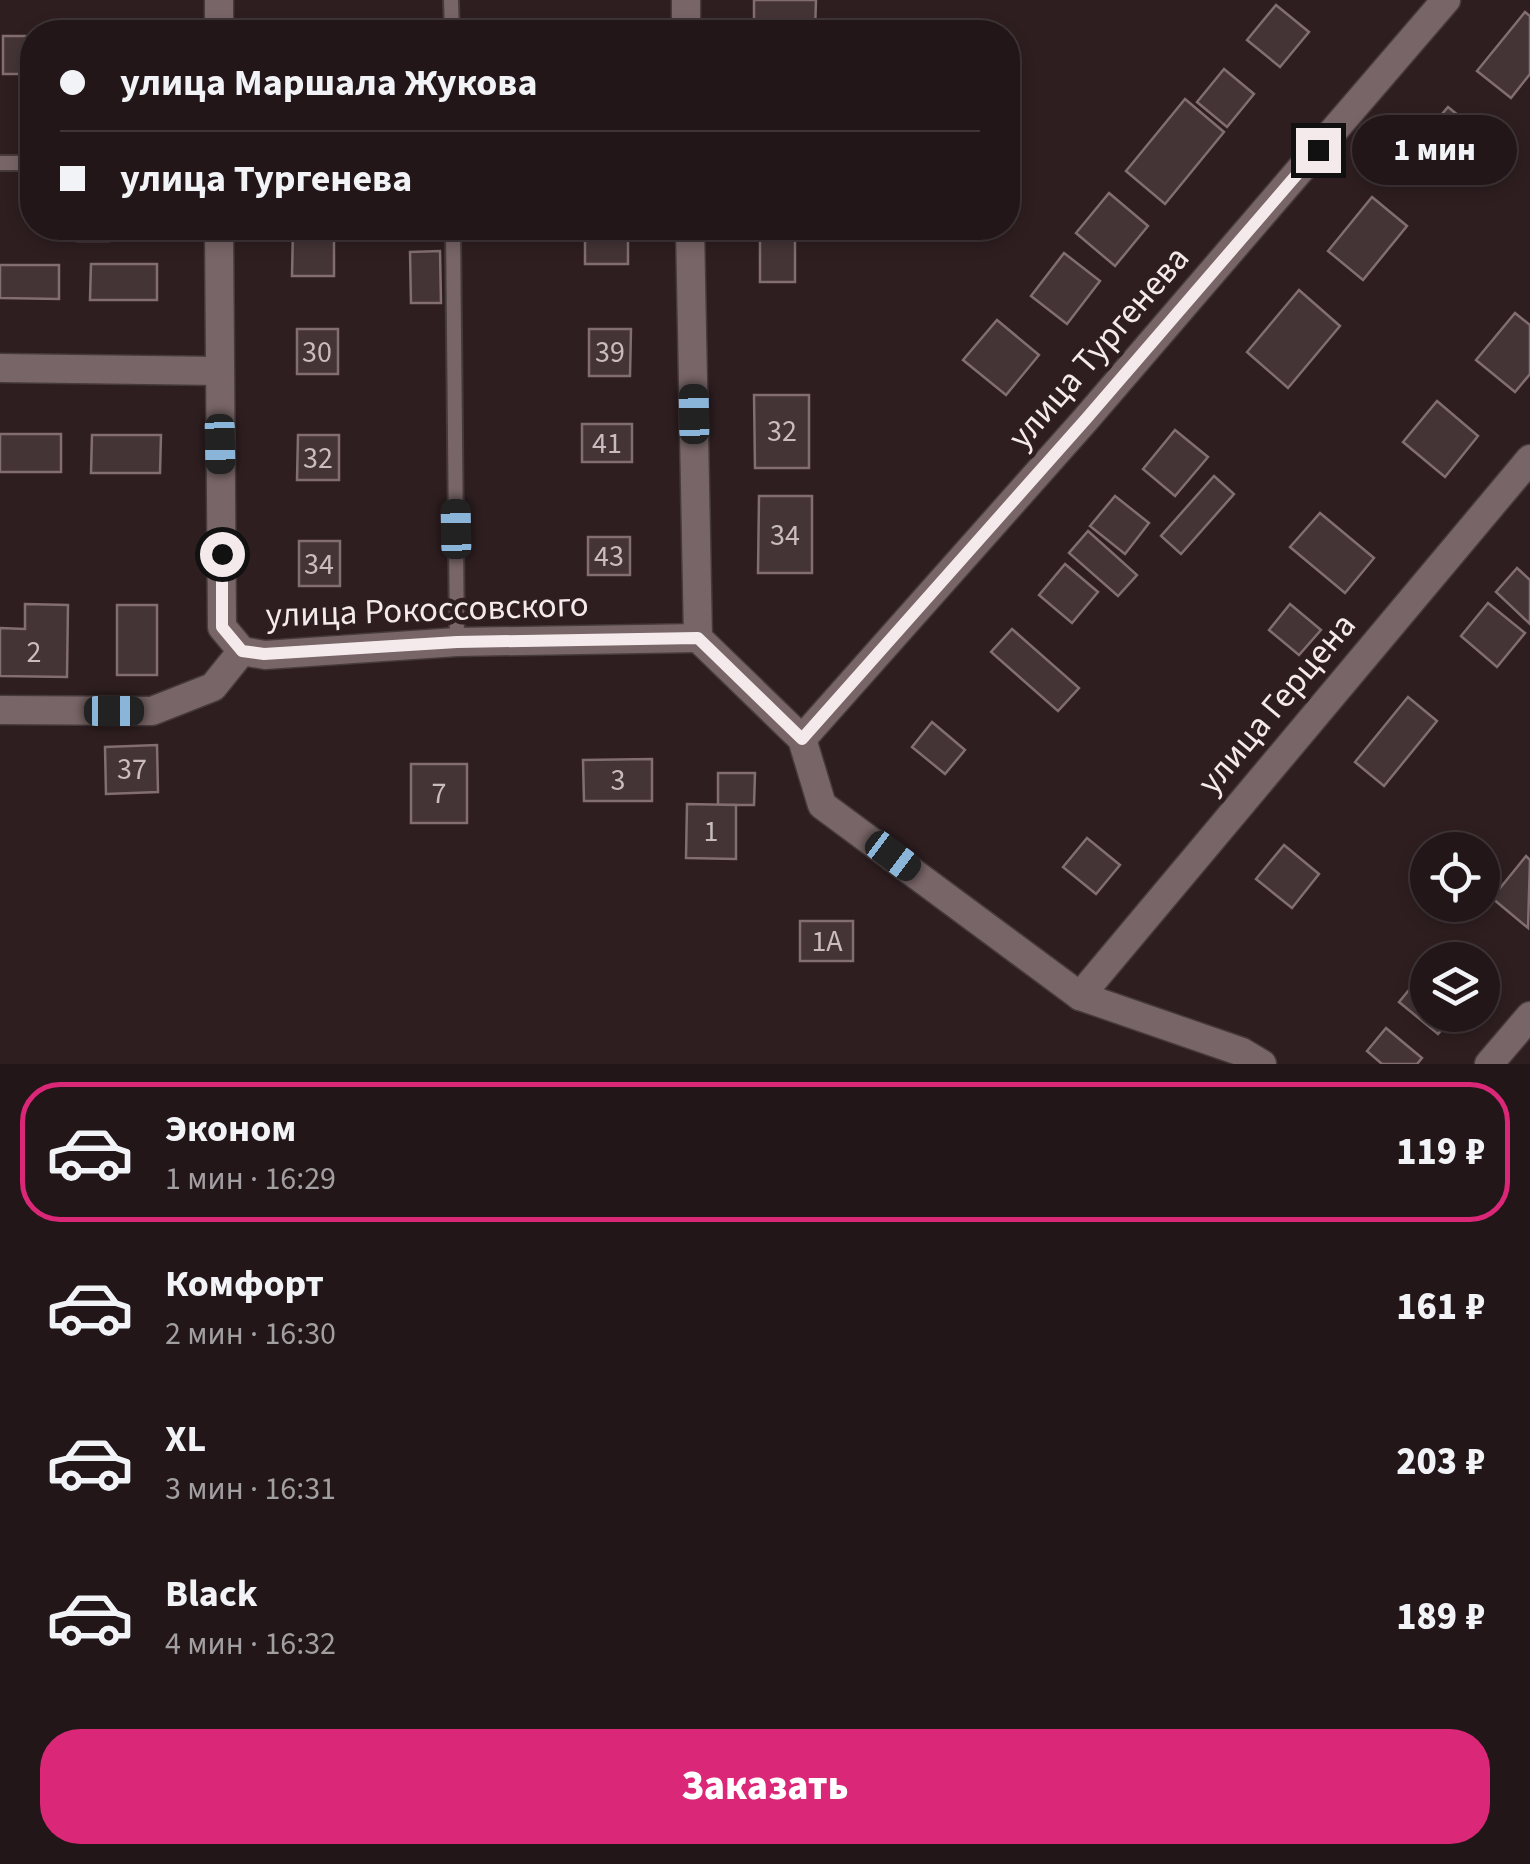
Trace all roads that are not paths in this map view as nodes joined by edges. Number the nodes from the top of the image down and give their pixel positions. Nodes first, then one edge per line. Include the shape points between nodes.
1 (1446, 0) edge
2 (219, 240) edge
3 (454, 240) edge
4 (690, 240) edge
5 (0, 368) edge
6 (219, 370) junction
7 (1530, 459) edge
8 (698, 638) junction
9 (457, 642) junction
10 (242, 651) junction
11 (0, 710) edge
12 (802, 739) junction
13 (1080, 996) junction
14 (1530, 1016) edge
15 (1262, 1064) edge
16 (1489, 1064) edge

1 - 12 street, улица Тургенева
2 - 6 street
3 - 9 lane
4 - 8 street
5 - 6 street
6 - 10 street via 222,627
7 - 13 street, улица Герцена
8 - 9 street, улица Рокоссовского
8 - 12 street
9 - 10 street, улица Рокоссовского
10 - 11 street, улица Рокоссовского via 212,687 152,711
12 - 13 street via 822,806
13 - 15 street
14 - 16 street

